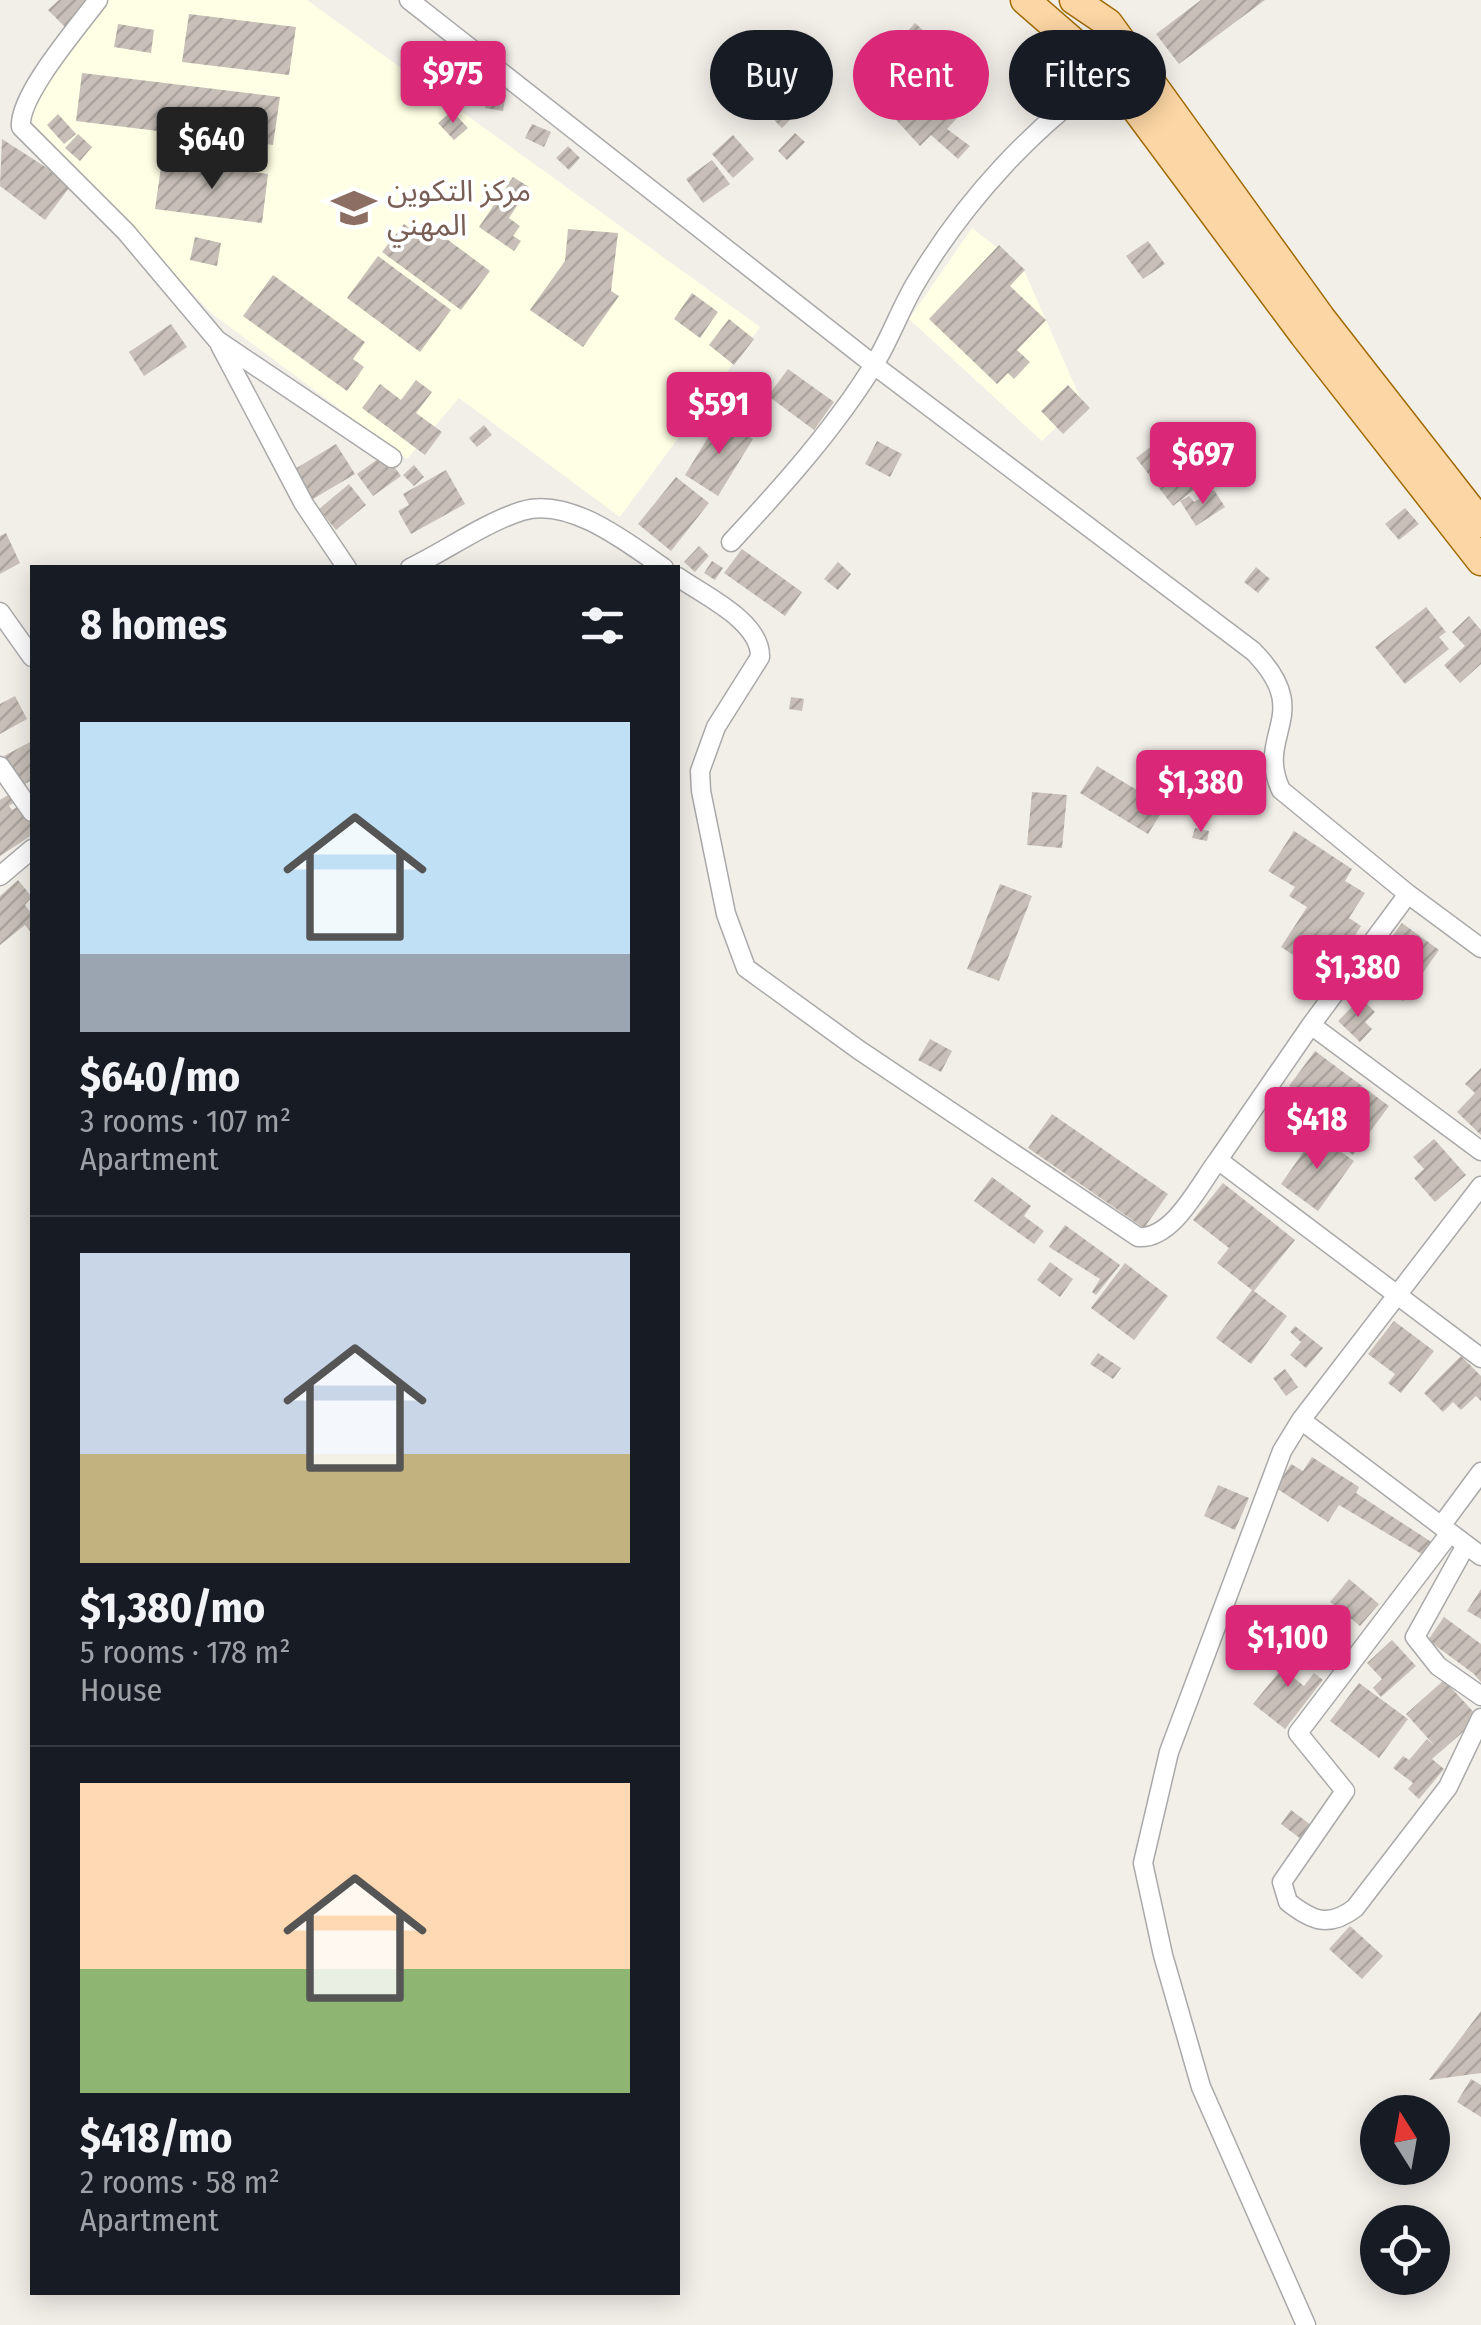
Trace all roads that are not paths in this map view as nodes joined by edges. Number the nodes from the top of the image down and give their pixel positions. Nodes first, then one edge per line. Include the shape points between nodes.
1 (98, 0) edge
2 (409, 0) edge
3 (1025, 0) edge
4 (1074, 0) edge
5 (1108, 23) junction
6 (1058, 30) edge
7 (1110, 30) edge
8 (1113, 30) edge
9 (1056, 120) edge
10 (1158, 120) edge
11 (1164, 120) edge
12 (217, 340) junction
13 (874, 365) junction
14 (392, 458) dead end
15 (1481, 523) edge
16 (731, 542) dead end
17 (1481, 562) edge
18 (345, 565) edge
19 (416, 565) edge
20 (659, 565) edge
21 (680, 578) edge
22 (0, 612) edge
23 (30, 655) edge
24 (0, 766) edge
25 (8, 792) edge
26 (30, 810) edge
27 (30, 852) edge
28 (0, 876) edge
29 (1408, 894) junction
30 (1481, 948) edge
31 (1310, 1025) junction
32 (1481, 1151) edge
33 (1218, 1160) junction
34 (1481, 1186) edge
35 (1396, 1296) junction
36 (1481, 1358) edge
37 (1301, 1420) junction
38 (1481, 1472) edge
39 (1446, 1529) junction
40 (1474, 1550) edge
41 (1481, 1696) edge
42 (1481, 1718) edge
43 (1306, 2325) edge

1 - 12 street via 30,96 21,126 126,232
2 - 13 street
3 - 6 main road
4 - 5 main road
5 - 7 main road
5 - 8 main road
9 - 13 street via 966,208
10 - 17 main road via 1304,335
11 - 15 main road
12 - 14 street
12 - 18 street via 304,504
13 - 16 street via 790,478
13 - 29 street via 1253,651 1282,693 1274,770 1280,790
19 - 20 street via 535,508 584,520
21 - 33 street via 749,628 760,646 700,770 726,914 746,968 1138,1237 1168,1226
22 - 23 street
24 - 25 street
25 - 26 street
27 - 28 street
29 - 30 street
29 - 31 street
31 - 32 street
31 - 33 street
33 - 35 street
34 - 35 street
35 - 36 street
35 - 37 street
37 - 39 street
37 - 43 street via 1275,1469 1169,1752 1143,1864 1201,2087
38 - 39 street
39 - 40 street
39 - 42 street via 1298,1734 1345,1791 1282,1882 1288,1902 1322,1921 1355,1908 1448,1787
40 - 41 street via 1415,1638 1438,1666

